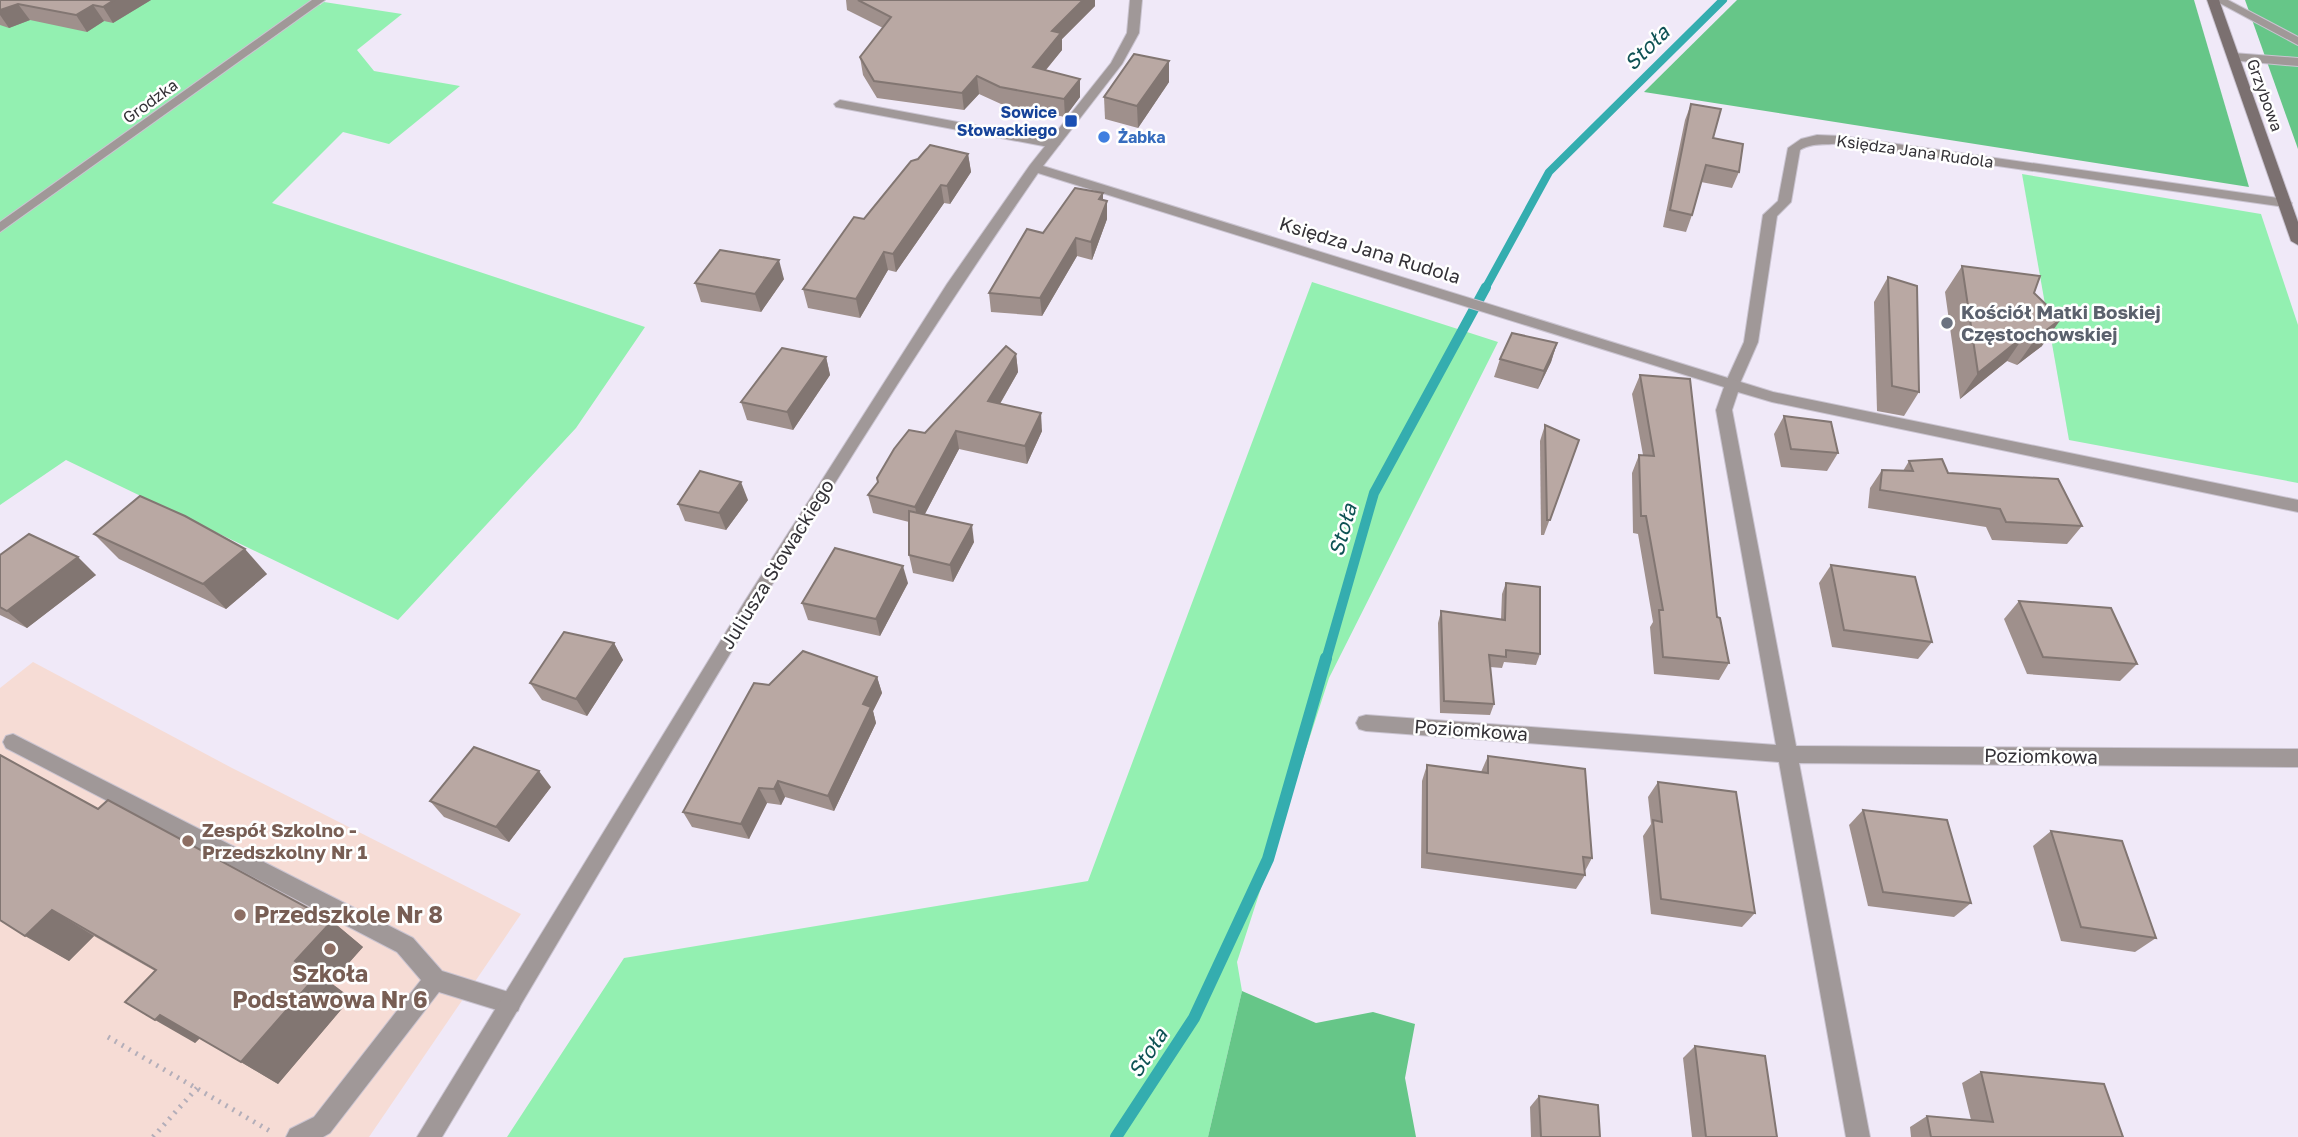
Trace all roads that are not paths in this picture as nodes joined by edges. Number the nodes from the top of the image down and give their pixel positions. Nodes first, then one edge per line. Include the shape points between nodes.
1 (319, 0) edge
2 (2213, 0) edge
3 (2220, 0) edge
4 (1133, 1) edge
5 (2298, 42) edge
6 (2232, 57) junction
7 (2298, 62) edge
8 (840, 104) dead end
9 (1054, 144) junction
10 (1035, 168) junction
11 (2285, 203) junction
12 (0, 228) edge
13 (2298, 241) edge
14 (1732, 386) junction
15 (2298, 506) edge
16 (1366, 723) dead end
17 (13, 743) dead end
18 (1785, 754) junction
19 (2298, 758) edge
20 (435, 980) junction
21 (510, 1003) junction
22 (298, 1137) edge
23 (429, 1137) edge
24 (1858, 1137) edge

1 - 12 street, Grodzka
2 - 6 street, Grzybowa
3 - 5 street
4 - 9 street, Juliusza Słowackiego via 1133,33 1116,64
6 - 7 street
6 - 11 street, Grzybowa
8 - 9 street
9 - 10 street, Juliusza Słowackiego
10 - 14 street, Księdza Jana Rudola
10 - 21 street, Juliusza Słowackiego via 865,423
11 - 13 street, Grzybowa
11 - 14 street, Księdza Jana Rudola via 1841,140 1802,142 1794,148 1784,202 1770,215 1751,342
14 - 15 street, Księdza Jana Rudola
14 - 18 street via 1724,410
16 - 18 street, Poziomkowa
17 - 20 street via 405,945
18 - 19 street, Poziomkowa
18 - 24 street
20 - 21 street
20 - 22 street via 322,1125
21 - 23 street, Juliusza Słowackiego

